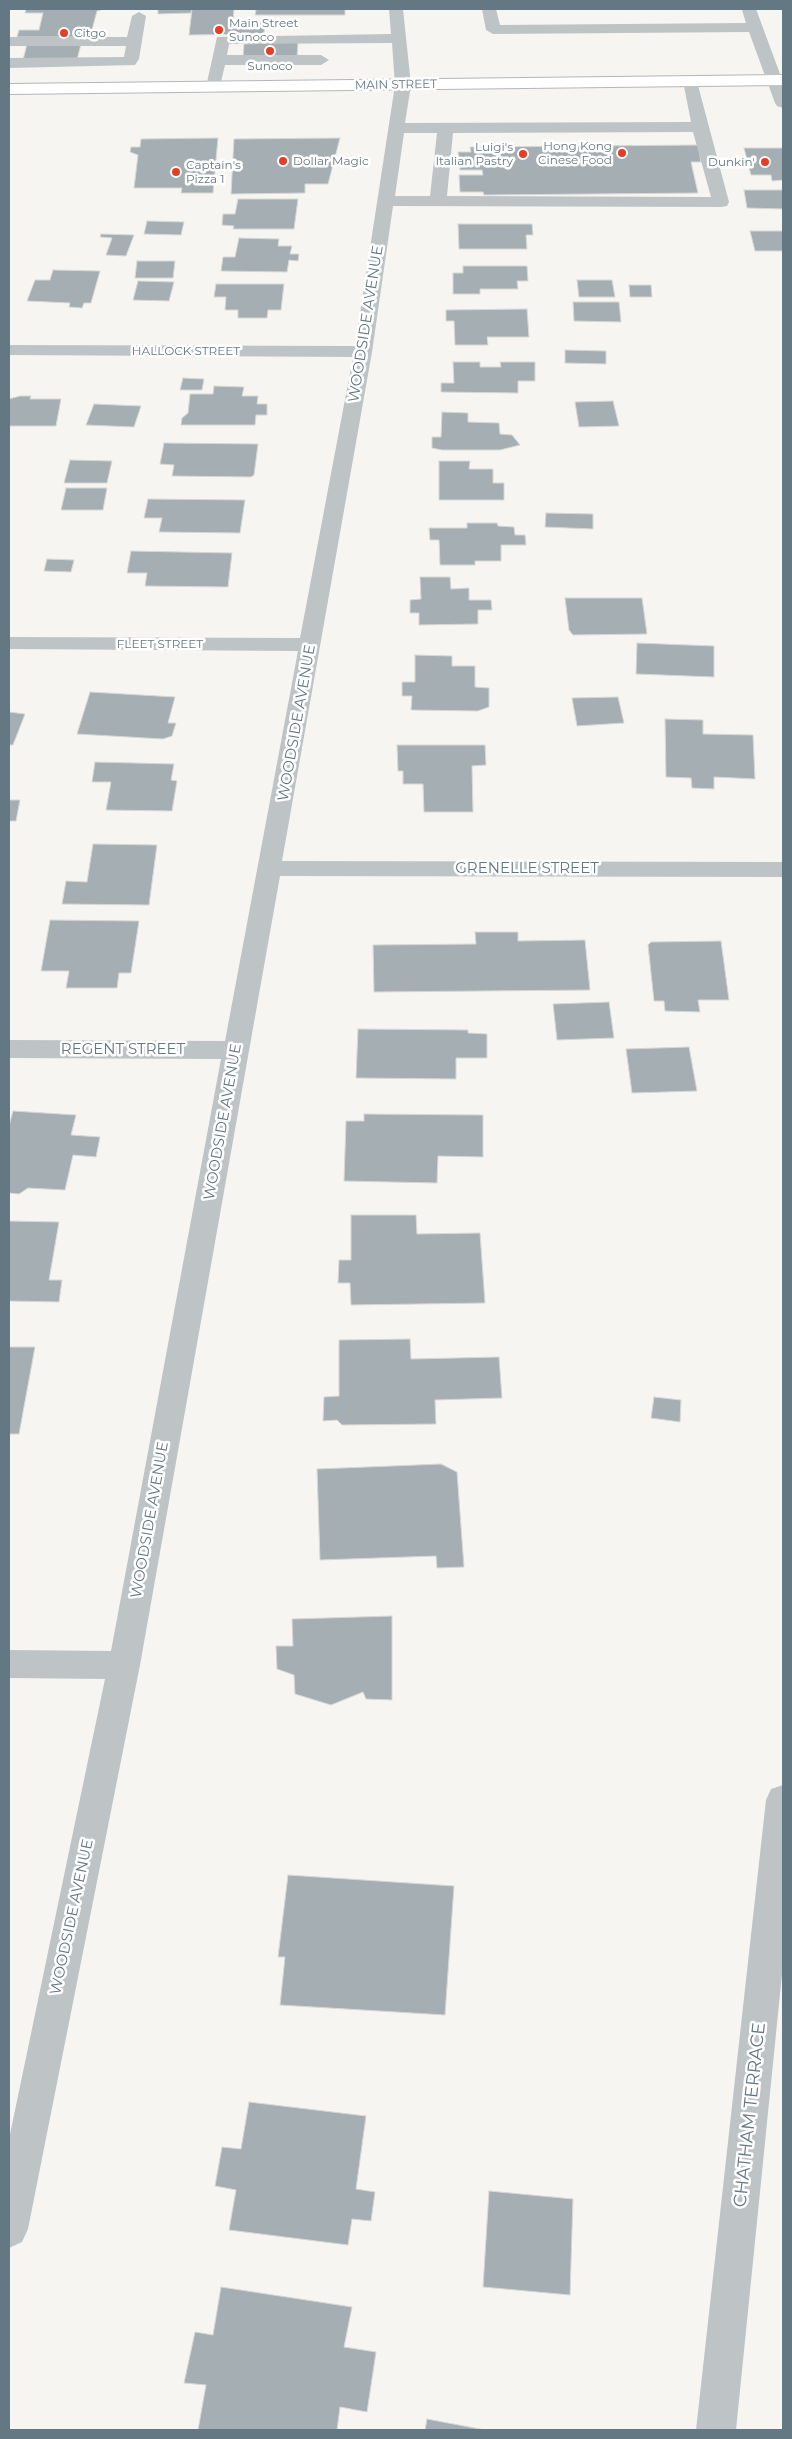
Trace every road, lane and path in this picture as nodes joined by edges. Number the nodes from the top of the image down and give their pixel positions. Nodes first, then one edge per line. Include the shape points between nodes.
1 (396, 9) edge
2 (489, 9) edge
3 (748, 9) edge
4 (139, 16) dead end
5 (755, 27) junction
6 (398, 38) junction
7 (322, 39) junction
8 (9, 41) edge
9 (133, 42) junction
10 (219, 60) junction
11 (321, 60) junction
12 (9, 62) edge
13 (130, 62) junction
14 (779, 80) edge
15 (691, 81) junction
16 (403, 85) junction
17 (319, 86) junction
18 (214, 87) junction
19 (126, 88) junction
20 (9, 89) edge
21 (783, 103) edge
22 (700, 127) junction
23 (397, 128) junction
24 (445, 128) junction
25 (386, 201) junction
26 (438, 201) junction
27 (9, 350) edge
28 (363, 352) junction
29 (9, 643) edge
30 (311, 645) junction
31 (270, 868) junction
32 (783, 870) edge
33 (9, 1049) edge
34 (237, 1050) junction
35 (9, 1664) edge
36 (124, 1665) junction
37 (783, 1800) edge
38 (9, 2230) edge
39 (716, 2430) edge

1 - 6 street, WOODSIDE AVENUE
2 - 5 street via 493,30
3 - 5 street
4 - 9 street
5 - 14 street
6 - 7 street
6 - 16 street, WOODSIDE AVENUE
7 - 10 street via 222,40
7 - 11 street
8 - 9 street
9 - 13 street
10 - 11 street
10 - 18 street
11 - 17 street
12 - 13 street
13 - 19 street
14 - 15 main road, MAIN STREET
14 - 21 street
15 - 16 main road, MAIN STREET
15 - 22 street
16 - 17 main road, MAIN STREET
16 - 23 street, WOODSIDE AVENUE
17 - 18 main road, MAIN STREET
18 - 19 main road, MAIN STREET
19 - 20 main road, MAIN STREET
22 - 24 street
22 - 26 street via 721,202
23 - 24 street
23 - 25 street, WOODSIDE AVENUE
24 - 26 street
25 - 26 street
25 - 28 street, WOODSIDE AVENUE
27 - 28 street, HALLOCK STREET
28 - 30 street, WOODSIDE AVENUE
29 - 30 street, FLEET STREET
30 - 31 street, WOODSIDE AVENUE
31 - 32 street, GRENELLE STREET
31 - 34 street, WOODSIDE AVENUE
33 - 34 street, REGENT STREET
34 - 36 street, WOODSIDE AVENUE
35 - 36 street
36 - 38 street, WOODSIDE AVENUE
37 - 39 street, CHATHAM TERRACE

